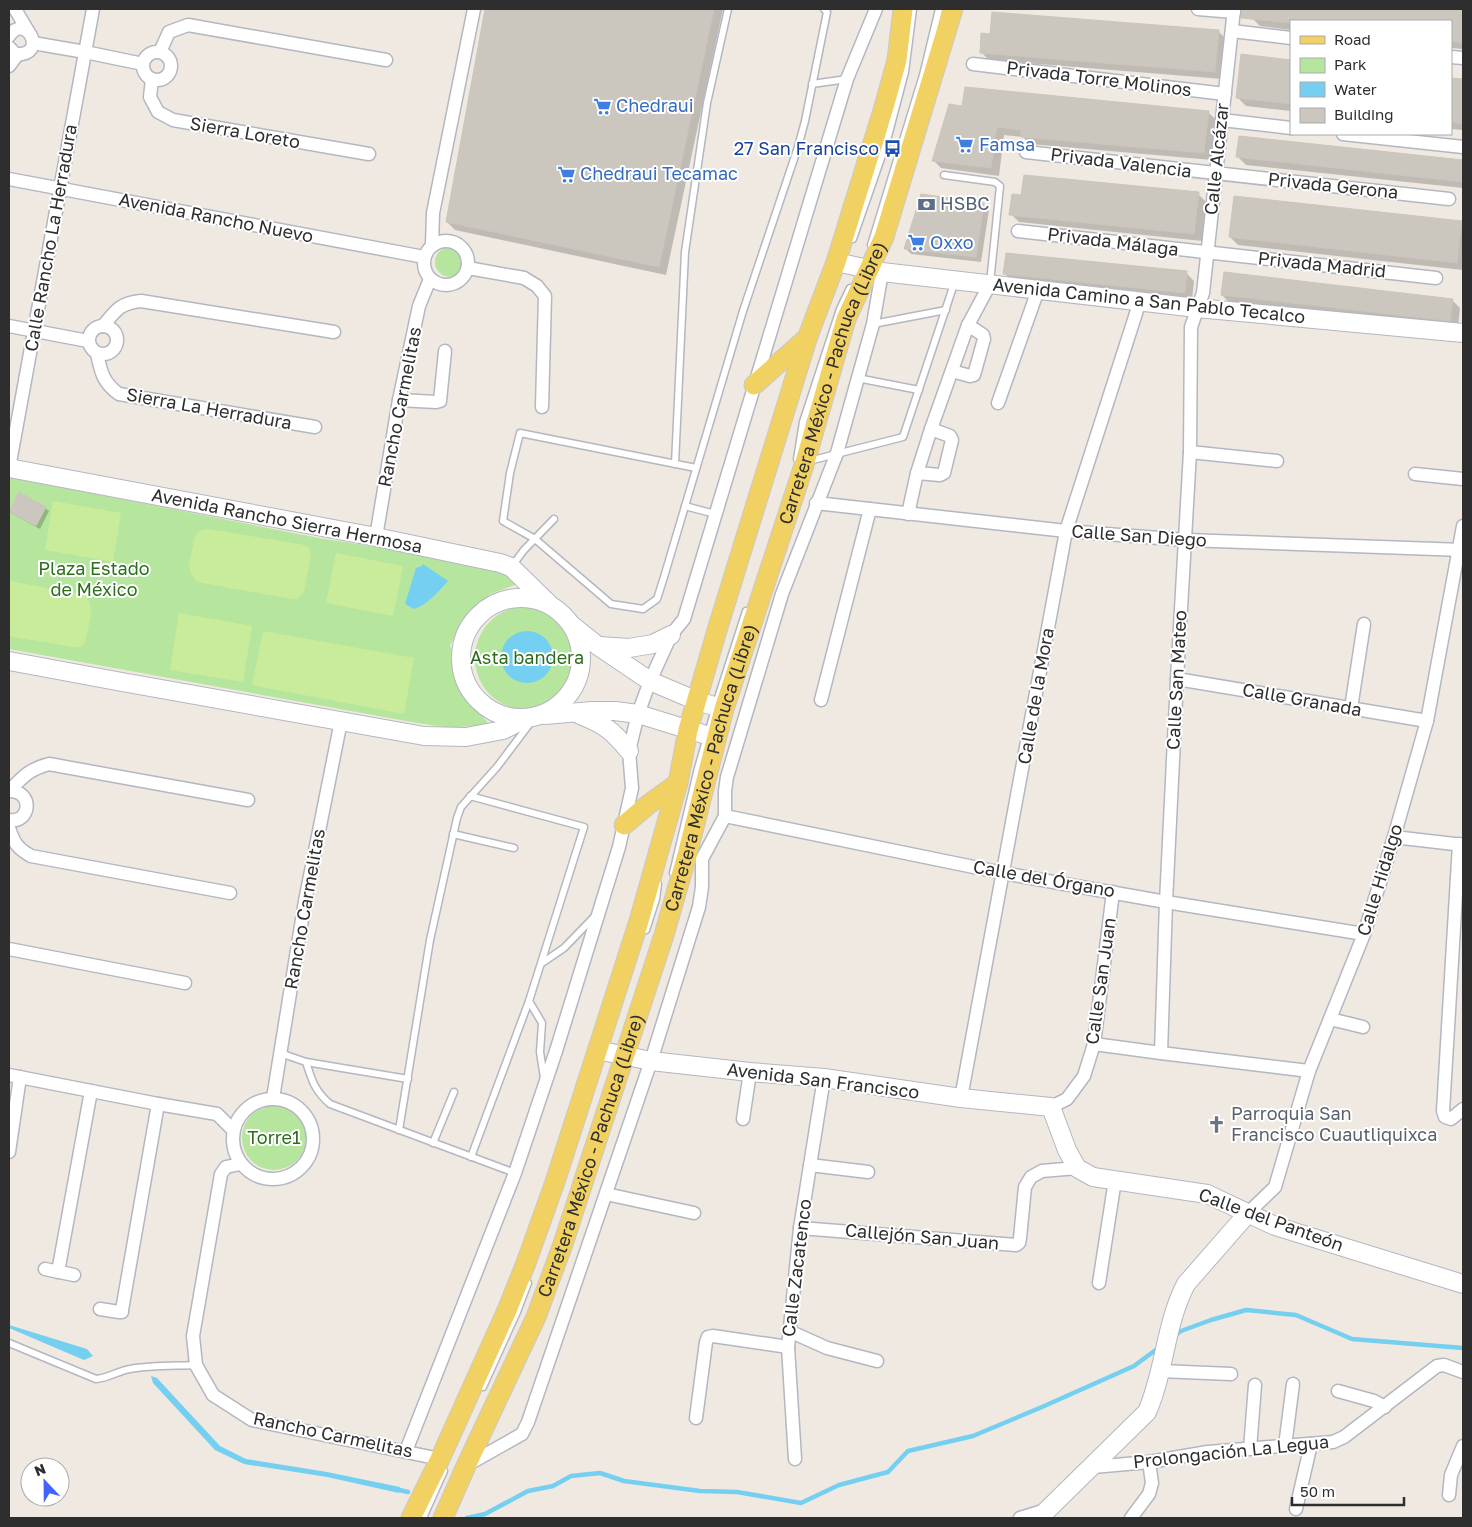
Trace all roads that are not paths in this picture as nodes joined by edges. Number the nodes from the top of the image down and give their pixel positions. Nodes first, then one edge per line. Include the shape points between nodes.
1 (15, 9) edge
2 (93, 9) edge
3 (474, 9) edge
4 (728, 9) edge
5 (824, 9) edge
6 (903, 9) edge
7 (912, 9) edge
8 (939, 9) edge
9 (953, 9) edge
10 (1198, 9) edge
11 (1234, 10) edge
12 (872, 12) edge
13 (28, 31) junction
14 (1232, 32) junction
15 (9, 36) edge
16 (1290, 38) edge
17 (33, 43) junction
18 (13, 51) edge
19 (85, 52) junction
20 (160, 52) junction
21 (386, 60) dead end
22 (143, 64) junction
23 (973, 64) dead end
24 (9, 66) edge
25 (152, 79) junction
26 (847, 79) junction
27 (812, 84) junction
28 (1224, 94) junction
29 (1222, 120) junction
30 (1290, 128) edge
31 (1352, 135) edge
32 (1463, 147) edge
33 (1026, 152) dead end
34 (369, 154) dead end
35 (1216, 174) junction
36 (944, 175) dead end
37 (9, 179) edge
38 (60, 189) junction
39 (1450, 199) dead end
40 (1018, 231) dead end
41 (432, 245) junction
42 (849, 247) dead end
43 (1207, 252) junction
44 (424, 258) junction
45 (857, 264) junction
46 (468, 268) junction
47 (430, 278) junction
48 (1436, 278) dead end
49 (955, 280) junction
50 (852, 284) dead end
51 (990, 284) junction
52 (1038, 290) junction
53 (1140, 301) junction
54 (1197, 308) junction
55 (946, 310) junction
56 (873, 324) junction
57 (968, 325) junction
58 (9, 326) edge
59 (103, 326) junction
60 (34, 330) junction
61 (334, 332) dead end
62 (1463, 333) edge
63 (808, 336) junction
64 (88, 341) junction
65 (444, 352) dead end
66 (96, 354) junction
67 (952, 371) junction
68 (857, 378) junction
69 (754, 386) junction
70 (919, 390) junction
71 (399, 400) junction
72 (998, 403) dead end
73 (542, 407) dead end
74 (315, 427) dead end
75 (931, 429) junction
76 (1190, 452) junction
77 (837, 453) junction
78 (1276, 461) dead end
79 (805, 462) junction
80 (675, 464) junction
81 (9, 468) edge
82 (696, 468) junction
83 (917, 473) junction
84 (1415, 474) dead end
85 (1463, 479) edge
86 (785, 500) dead end
87 (816, 503) junction
88 (685, 506) junction
89 (870, 509) junction
90 (715, 514) junction
91 (908, 514) junction
92 (554, 519) dead end
93 (1463, 526) edge
94 (1066, 531) junction
95 (376, 537) junction
96 (535, 539) junction
97 (1186, 540) junction
98 (1461, 550) edge
99 (511, 567) junction
100 (763, 591) junction
101 (782, 594) junction
102 (550, 605) junction
103 (748, 607) dead end
104 (1364, 624) dead end
105 (573, 626) junction
106 (671, 635) junction
107 (598, 646) junction
108 (9, 661) edge
109 (1177, 679) junction
110 (650, 681) junction
111 (821, 700) dead end
112 (708, 704) junction
113 (1350, 708) junction
114 (572, 712) junction
115 (638, 714) junction
116 (745, 715) junction
117 (535, 717) junction
118 (341, 721) junction
119 (1426, 721) junction
120 (700, 734) junction
121 (736, 748) junction
122 (629, 751) junction
123 (691, 752) dead end
124 (678, 783) junction
125 (9, 791) edge
126 (470, 796) junction
127 (248, 800) dead end
128 (726, 816) junction
129 (9, 820) edge
130 (624, 825) junction
131 (9, 828) edge
132 (453, 834) junction
133 (1394, 837) junction
134 (1461, 845) edge
135 (514, 848) dead end
136 (695, 857) junction
137 (1003, 873) junction
138 (671, 880) dead end
139 (669, 890) dead end
140 (1113, 892) junction
141 (230, 893) dead end
142 (1166, 902) junction
143 (598, 912) junction
144 (1364, 934) junction
145 (644, 936) dead end
146 (9, 949) edge
147 (542, 963) junction
148 (185, 984) dead end
149 (529, 1001) junction
150 (634, 1004) dead end
151 (1330, 1019) junction
152 (1363, 1027) dead end
153 (1094, 1044) junction
154 (280, 1053) junction
155 (1161, 1053) junction
156 (611, 1054) junction
157 (650, 1061) junction
158 (306, 1062) junction
159 (1309, 1071) junction
160 (750, 1072) junction
161 (14, 1076) edge
162 (824, 1078) junction
163 (408, 1079) junction
164 (544, 1085) junction
165 (91, 1091) junction
166 (454, 1092) dead end
167 (273, 1098) junction
168 (961, 1098) junction
169 (158, 1104) junction
170 (1051, 1107) junction
171 (1463, 1109) edge
172 (744, 1119) dead end
173 (580, 1126) dead end
174 (233, 1130) junction
175 (399, 1130) junction
176 (433, 1143) junction
177 (9, 1152) edge
178 (471, 1157) junction
179 (240, 1164) junction
180 (810, 1165) junction
181 (1076, 1168) junction
182 (868, 1172) dead end
183 (515, 1173) junction
184 (1115, 1180) junction
185 (606, 1194) junction
186 (557, 1200) dead end
187 (694, 1213) dead end
188 (1248, 1213) junction
189 (800, 1228) junction
190 (45, 1269) dead end
191 (58, 1272) junction
192 (74, 1274) dead end
193 (530, 1278) dead end
194 (1099, 1283) dead end
195 (1463, 1284) edge
196 (100, 1308) dead end
197 (789, 1331) junction
198 (9, 1343) edge
199 (788, 1347) junction
200 (877, 1361) dead end
201 (1162, 1363) junction
202 (196, 1365) junction
203 (1463, 1372) edge
204 (1231, 1374) dead end
205 (498, 1380) dead end
206 (1292, 1384) dead end
207 (1255, 1385) dead end
208 (482, 1390) dead end
209 (1338, 1391) dead end
210 (1385, 1406) junction
211 (696, 1418) dead end
212 (1311, 1444) junction
213 (1285, 1446) junction
214 (1463, 1446) edge
215 (1250, 1449) junction
216 (406, 1451) junction
217 (795, 1459) dead end
218 (1149, 1462) junction
219 (440, 1465) junction
220 (466, 1466) junction
221 (1093, 1466) junction
222 (1449, 1495) dead end
223 (1296, 1509) dead end
224 (1043, 1514) edge
225 (411, 1518) edge
226 (423, 1518) edge
227 (436, 1518) edge
228 (443, 1518) edge
229 (1020, 1518) edge
230 (1131, 1518) edge

1 - 13 street
2 - 19 street, Calle Rancho La Herradura
3 - 41 street via 433,213
4 - 80 lane via 707,103 685,252
5 - 27 lane via 827,12
6 - 45 main road, Carretera México - Pachuca (Libre)
7 - 42 lane via 906,72 886,144
8 - 45 lane via 923,75 874,235
9 - 45 main road, Carretera México - Pachuca (Libre) via 884,237
10 - 11 street
11 - 14 street, Calle Alcázar
12 - 26 street
13 - 15 street via 16,29
13 - 17 street
14 - 16 street
14 - 28 street, Calle Alcázar
17 - 18 street via 25,54
17 - 19 street
18 - 24 street
19 - 22 street
19 - 38 street, Calle Rancho La Herradura
20 - 21 street via 169,32 188,25
20 - 22 street via 146,57
20 - 25 street via 170,60 171,67 165,78
22 - 25 street, Sierra Loreto via 144,73
23 - 28 street, Privada Torre Molinos
25 - 34 street, Sierra Loreto via 150,97 158,112 173,120
26 - 27 lane
26 - 69 street
27 - 82 lane via 798,147
28 - 29 street, Calle Alcázar
29 - 30 street
29 - 35 street, Calle Alcázar
31 - 32 street
33 - 35 street, Privada Valencia
35 - 39 street, Privada Gerona
35 - 43 street, Calle Alcázar
36 - 51 lane via 995,182 1000,186
37 - 38 street, Avenida Rancho Nuevo
38 - 44 street, Avenida Rancho Nuevo
38 - 60 street, Calle Rancho La Herradura
40 - 43 street, Privada Málaga
41 - 44 street
41 - 46 street via 442,240 454,241 463,247 468,257
43 - 48 street, Privada Madrid
43 - 54 street, Calle Alcázar via 1203,293
44 - 47 street via 424,269
45 - 49 street, Avenida Camino a San Pablo Tecalco
45 - 56 street
45 - 63 main road, Carretera México - Pachuca (Libre)
45 - 79 main road, Carretera México - Pachuca (Libre) via 846,319
46 - 47 street via 457,282 448,285 438,284
46 - 73 street via 524,278 537,286 544,296
47 - 71 street, Rancho Carmelitas via 419,306
49 - 51 street, Avenida Camino a San Pablo Tecalco
49 - 55 lane
50 - 86 lane via 840,309 803,422 794,474
51 - 52 street, Avenida Camino a San Pablo Tecalco
51 - 57 street
52 - 53 street, Avenida Camino a San Pablo Tecalco
52 - 72 street
53 - 54 street, Avenida Camino a San Pablo Tecalco
53 - 94 street, Calle de la Mora
54 - 62 street, Avenida Camino a San Pablo Tecalco
54 - 76 street, Calle San Mateo via 1191,327
55 - 56 lane
55 - 70 lane
56 - 68 street
57 - 67 street
57 - 67 street via 984,339 974,375
58 - 60 street
59 - 61 street via 117,308 141,301
59 - 64 street via 95,328
59 - 66 street via 116,333 116,347 104,355
60 - 64 street
60 - 81 street, Calle Rancho La Herradura
63 - 69 main road
63 - 112 main road, Carretera México - Pachuca (Libre) via 718,627
64 - 66 street, Sierra La Herradura
65 - 71 street via 440,401
66 - 74 street, Sierra La Herradura via 110,388 119,394
67 - 75 street
68 - 70 lane
68 - 77 street
69 - 90 street
70 - 77 lane via 903,438
71 - 95 street, Rancho Carmelitas
75 - 83 street
75 - 83 street via 950,436 952,440 944,473
76 - 78 street
76 - 97 street, Calle San Mateo
77 - 79 lane
77 - 87 street
79 - 100 main road, Carretera México - Pachuca (Libre)
80 - 82 lane
80 - 96 lane via 520,433 503,521
81 - 95 street, Avenida Rancho Sierra Hermosa
82 - 88 lane
83 - 91 street
84 - 85 street
87 - 89 street, Calle San Diego
87 - 101 street
88 - 90 lane
88 - 96 lane via 657,599 643,609 611,604
89 - 91 street, Calle San Diego
89 - 111 street
90 - 106 street via 684,619
91 - 94 street, Calle San Diego
92 - 96 lane
93 - 98 street, Calle Hidalgo
94 - 97 street, Calle San Diego
94 - 137 street, Calle de la Mora
95 - 99 street, Avenida Rancho Sierra Hermosa
96 - 99 lane
97 - 98 street, Calle San Diego
97 - 109 street, Calle San Mateo
98 - 119 street, Calle Hidalgo
99 - 102 street, Avenida Rancho Sierra Hermosa
100 - 101 street
100 - 112 main road, Carretera México - Pachuca (Libre)
101 - 116 street
102 - 105 street
102 - 117 street via 530,598 501,602 488,608 472,623 463,643 461,666 468,688 483,706 504,716
103 - 112 lane via 723,680
104 - 113 street
105 - 107 street
105 - 117 street via 582,651 579,678 565,700
106 - 107 street via 653,644 629,648
106 - 110 street
107 - 110 street
108 - 118 street
109 - 113 street, Calle Granada
109 - 142 street, Calle San Mateo
110 - 112 street
110 - 115 street
112 - 116 street
112 - 120 main road, Carretera México - Pachuca (Libre)
112 - 120 main road, Carretera México - Pachuca (Libre)
113 - 119 street, Calle Granada
114 - 115 street
114 - 117 street
114 - 122 street via 600,723 615,734
115 - 120 street
115 - 122 street
116 - 121 street
117 - 118 street via 503,730 466,737 424,736
117 - 126 lane
118 - 154 street, Rancho Carmelitas via 305,901
119 - 133 street, Calle Hidalgo
120 - 121 street
120 - 124 main road, Carretera México - Pachuca (Libre)
120 - 136 main road, Carretera México - Pachuca (Libre)
120 - 138 lane via 696,777
121 - 128 street via 727,777
122 - 130 street via 632,788
123 - 145 lane
124 - 130 main road
124 - 156 main road, Carretera México - Pachuca (Libre) via 639,921
125 - 127 street via 25,774 49,764
125 - 129 street via 22,795 27,807 20,818
126 - 132 lane via 461,807
126 - 147 lane via 584,827
128 - 136 street
128 - 137 street, Calle del Órgano
130 - 143 street
131 - 141 street via 13,841 31,856
132 - 135 lane
132 - 163 lane via 430,940
133 - 134 street
133 - 144 street, Calle Hidalgo
134 - 171 street via 1443,1111 1445,1117 1451,1119
136 - 156 main road, Carretera México - Pachuca (Libre)
136 - 157 street via 702,887 699,907
137 - 140 street, Calle del Órgano
137 - 168 street, Calle de la Mora
139 - 150 lane
140 - 142 street, Calle del Órgano
140 - 153 street, Calle San Juan
142 - 144 street, Calle del Órgano
142 - 155 street, Calle San Mateo
143 - 147 lane via 564,948
143 - 164 street
144 - 151 street, Calle Hidalgo
146 - 148 street
147 - 149 lane
149 - 164 lane via 542,1023 540,1052
149 - 178 lane
151 - 152 street
151 - 159 street, Calle Hidalgo
153 - 155 street
153 - 170 street, Calle San Juan via 1084,1076 1067,1099
154 - 158 lane
154 - 167 street, Rancho Carmelitas
155 - 159 street
156 - 157 street, Avenida San Francisco
156 - 219 main road, Carretera México - Pachuca (Libre) via 554,1182 508,1308
156 - 220 main road, Carretera México - Pachuca (Libre) via 563,1244 536,1317
157 - 160 street, Avenida San Francisco
157 - 185 street
158 - 163 lane
158 - 175 lane via 314,1085 330,1104
159 - 188 street, Calle Hidalgo via 1275,1186
160 - 162 street, Avenida San Francisco
160 - 172 street
161 - 165 street
161 - 177 street
162 - 168 street, Avenida San Francisco
162 - 180 street, Calle Zacatenco
163 - 175 lane
164 - 183 street
165 - 169 street
165 - 191 street
166 - 176 lane
167 - 174 street via 255,1102 241,1113
167 - 179 street via 291,1102 305,1114 312,1130 312,1148 304,1164 290,1176 272,1180 254,1176
168 - 170 street, Avenida San Francisco
169 - 174 street via 217,1114
169 - 196 street via 122,1312
170 - 181 street
173 - 186 lane
174 - 179 street via 233,1148
175 - 176 lane
176 - 178 lane
178 - 183 lane
179 - 202 street, Rancho Carmelitas via 226,1167 221,1174 193,1336
180 - 182 street
180 - 189 street, Calle Zacatenco
181 - 184 street, Calle del Panteón via 1094,1177
181 - 189 street, Callejón San Juan via 1042,1171 1031,1177 1025,1186 1020,1238 1016,1245
183 - 216 street
184 - 188 street, Calle del Panteón via 1207,1194
184 - 194 street
185 - 187 street
185 - 220 street via 522,1434
188 - 195 street, Calle del Panteón via 1275,1226
188 - 201 street via 1186,1284 1179,1297
189 - 197 street, Calle Zacatenco
190 - 191 street
191 - 192 street
193 - 208 lane
197 - 199 street, Calle Zacatenco
197 - 200 street via 826,1348
198 - 202 lane via 96,1379 134,1368
199 - 211 street via 708,1337
199 - 217 street, Calle Zacatenco
201 - 204 street
201 - 221 street via 1147,1412
202 - 216 street, Rancho Carmelitas via 213,1395 252,1420
203 - 210 street, Prolongación La Legua via 1441,1365
205 - 227 lane
206 - 213 street
207 - 215 street
209 - 210 street
210 - 212 street, Prolongación La Legua via 1344,1437 1333,1442
212 - 213 street, Prolongación La Legua
212 - 223 street
213 - 215 street, Prolongación La Legua
214 - 222 street via 1451,1476
215 - 218 street, Prolongación La Legua
216 - 219 street, Rancho Carmelitas
218 - 221 street, Prolongación La Legua
218 - 230 street via 1152,1483 1149,1494
219 - 225 main road, Carretera México - Pachuca (Libre)
219 - 226 lane
220 - 228 main road, Carretera México - Pachuca (Libre)
221 - 224 street
224 - 229 street

